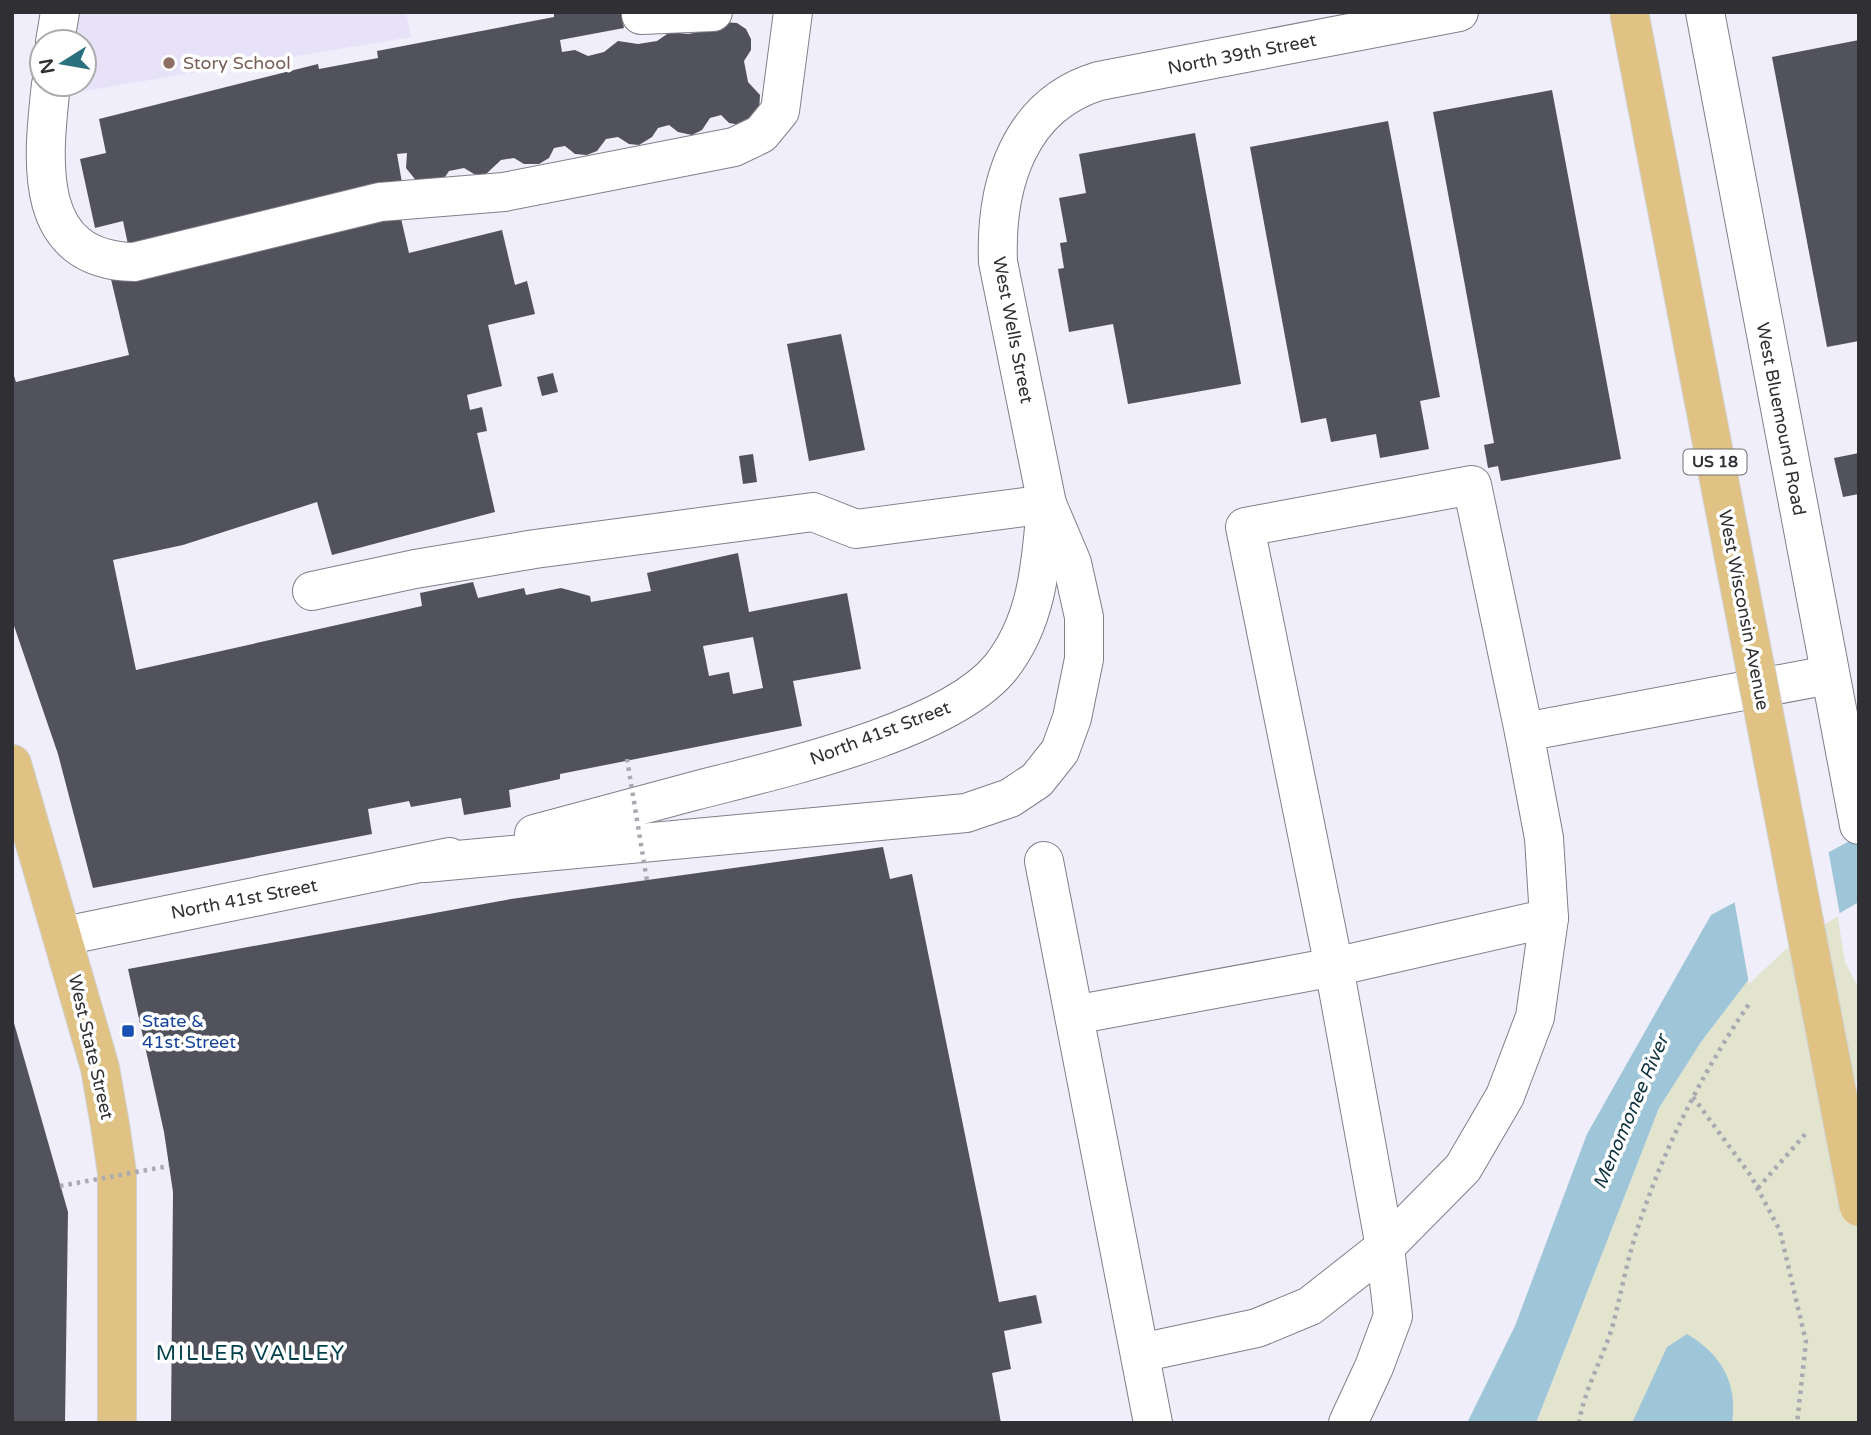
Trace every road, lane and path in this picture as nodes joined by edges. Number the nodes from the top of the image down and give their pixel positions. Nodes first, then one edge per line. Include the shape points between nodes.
1 (713, 12) edge
2 (793, 12) edge
3 (1459, 12) edge
4 (1629, 12) edge
5 (1705, 12) edge
6 (641, 15) dead end
7 (50, 98) edge
8 (1035, 120) joint
9 (1046, 504) junction
10 (312, 591) dead end
11 (1840, 692) edge
12 (1524, 732) junction
13 (627, 759) dead end
14 (12, 764) edge
15 (1859, 825) edge
16 (1044, 861) dead end
17 (425, 863) junction
18 (647, 881) dead end
19 (1549, 918) junction
20 (64, 936) junction
21 (1334, 967) junction
22 (1751, 1001) dead end
23 (1074, 1015) junction
24 (1693, 1097) junction
25 (1811, 1127) dead end
26 (169, 1166) dead end
27 (60, 1185) dead end
28 (1758, 1188) junction
29 (1859, 1207) edge
30 (1385, 1247) junction
31 (1140, 1353) junction
32 (117, 1423) edge
33 (1153, 1423) edge
34 (1348, 1423) edge
35 (1579, 1423) edge
36 (1797, 1423) edge

1 - 6 street
2 - 7 street via 780,111 761,134 734,147 504,192 380,202 134,262 94,258 61,228 46,173
3 - 8 street, North 39th Street via 1099,81 1074,88
4 - 29 main road, West Wisconsin Avenue / US 18, bridge
5 - 11 street, West Bluemound Road
8 - 9 street, West Wells Street via 1015,157 997,229 999,262
9 - 10 street via 856,529 813,512 535,549
9 - 17 street, North 41st Street via 1031,611 1016,643 980,690 947,709 804,763
9 - 17 street, North 41st Street via 1072,563 1084,617 1084,659 1060,751 1037,780 1010,799 966,813
11 - 12 street
11 - 15 street, West Bluemound Road
12 - 19 street via 1544,838
12 - 21 street via 1472,485 1245,527
13 - 18 path, bridge
14 - 20 main road, West State Street
16 - 23 street
17 - 20 street, North 41st Street
19 - 21 street
19 - 30 street via 1535,1017 1505,1096 1463,1168
20 - 32 main road, West State Street via 100,1068 117,1173
21 - 23 street
21 - 30 street
22 - 24 path
23 - 31 street
24 - 28 path
24 - 35 path via 1634,1240 1612,1327 1581,1406
25 - 28 path
26 - 27 path, bridge
28 - 36 path via 1780,1231 1806,1342
30 - 31 street via 1310,1306 1257,1328
30 - 34 street via 1393,1315
31 - 33 street

